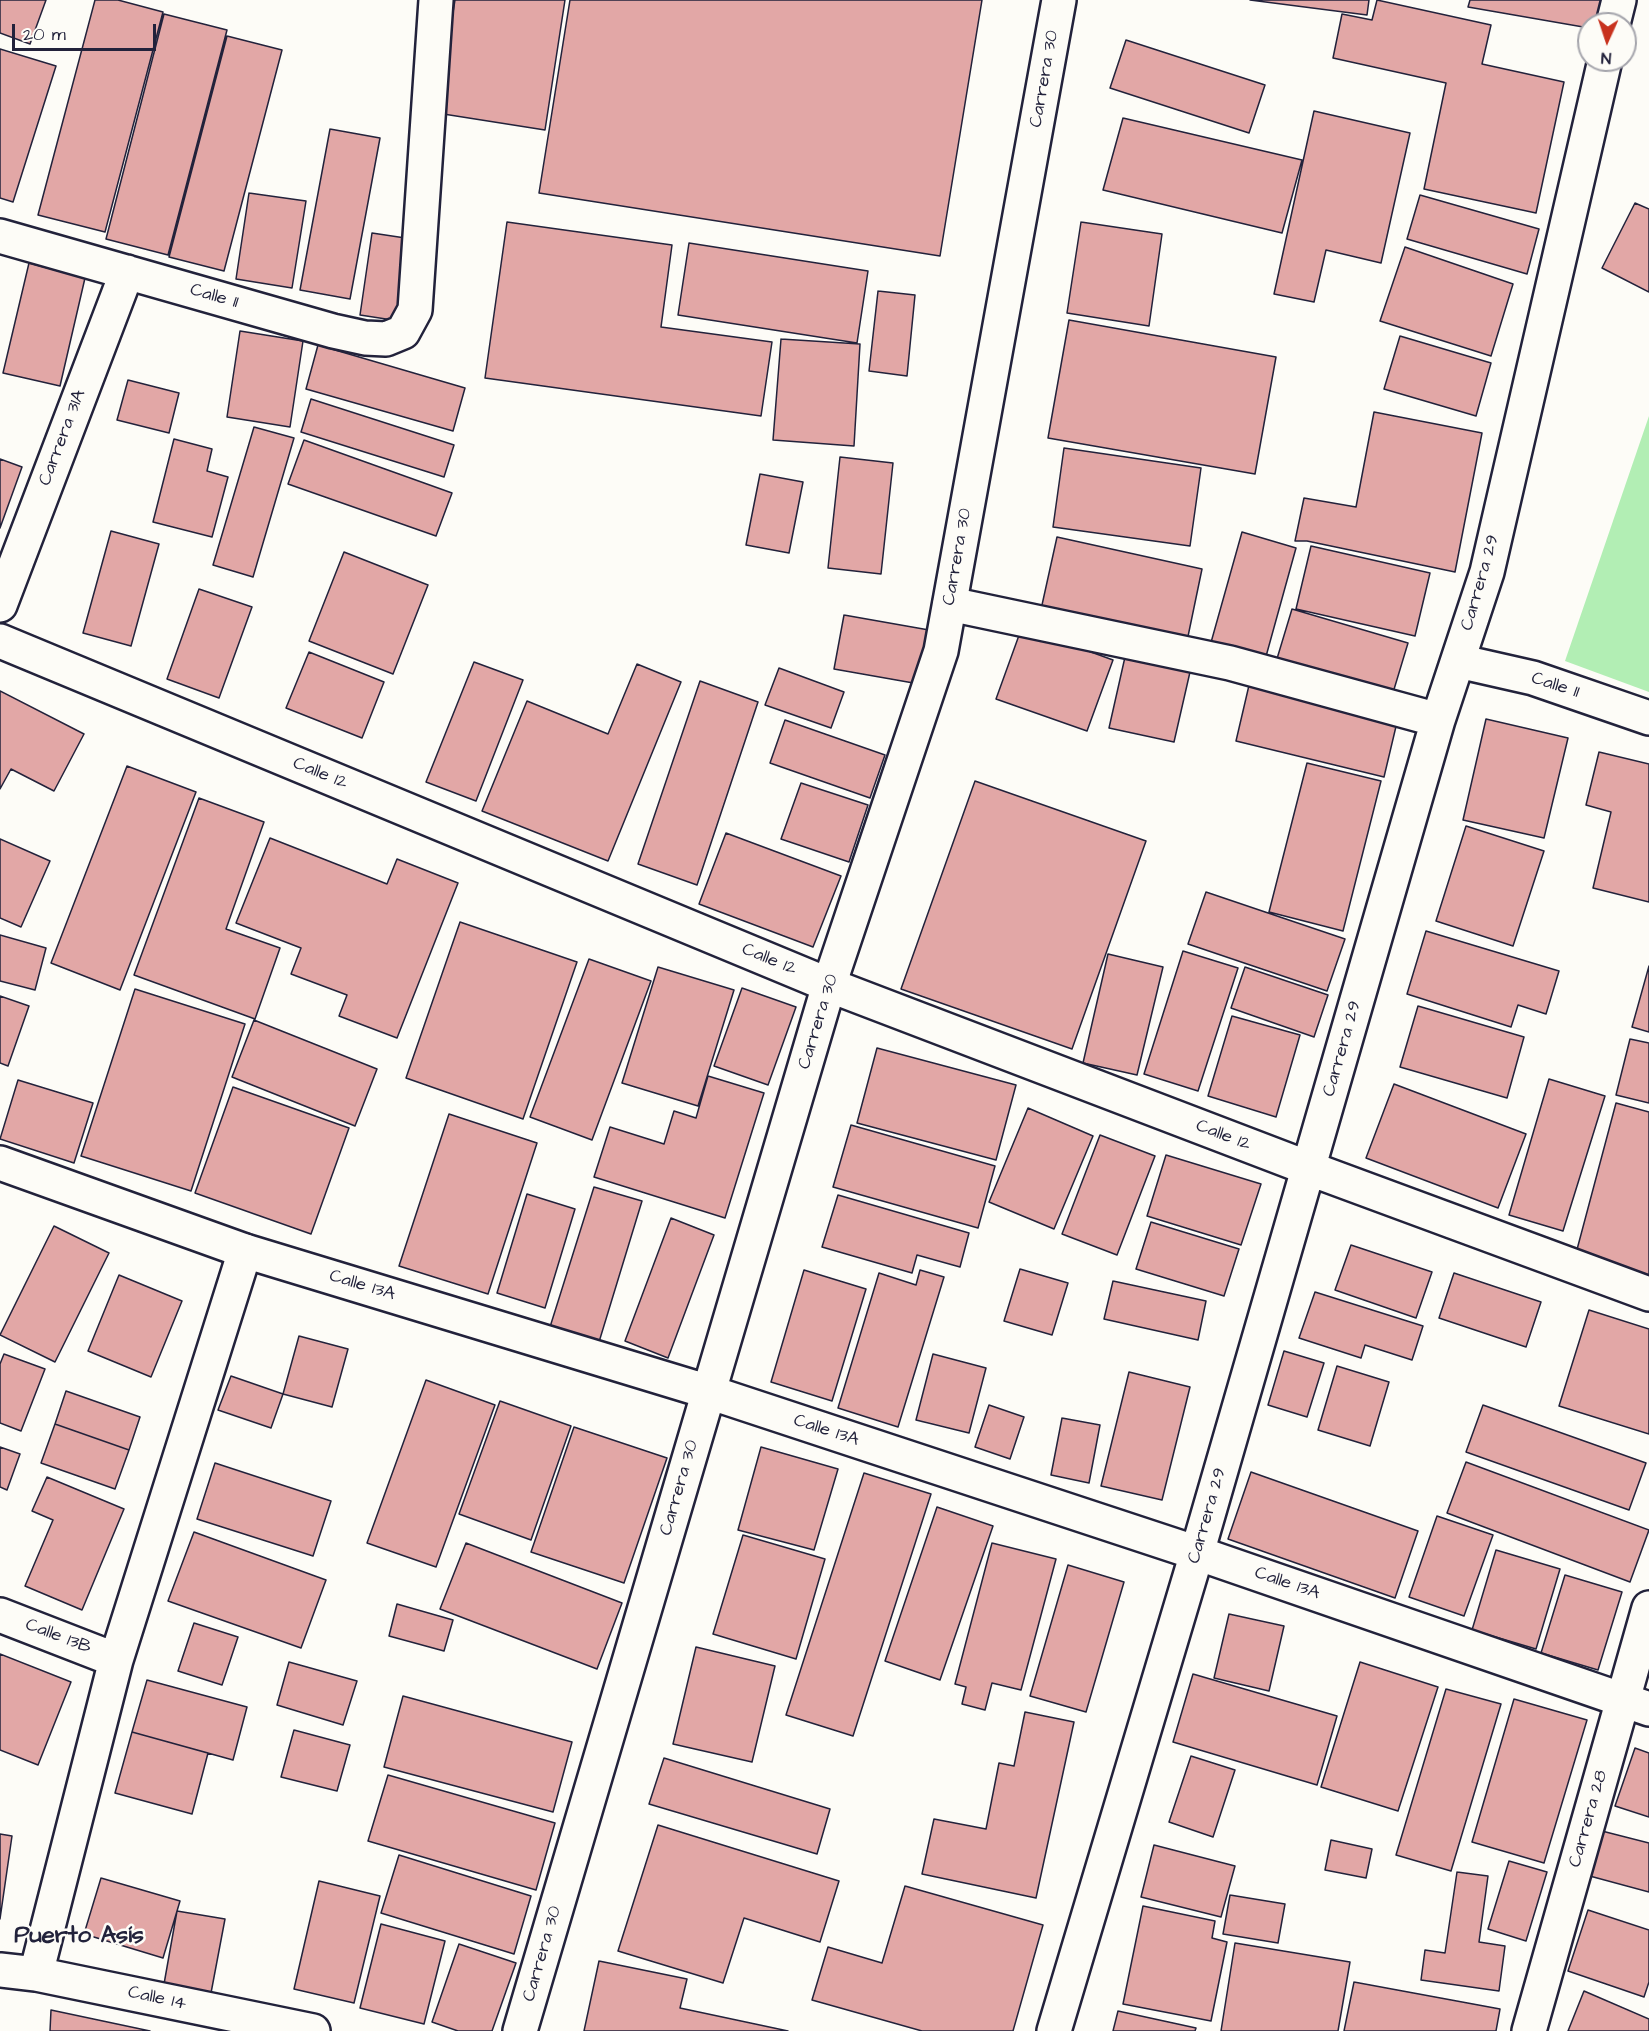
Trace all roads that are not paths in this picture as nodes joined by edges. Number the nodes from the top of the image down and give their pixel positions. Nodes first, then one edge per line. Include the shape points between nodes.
1 (436, 0) edge
2 (1059, 0) edge
3 (1602, 72) edge
4 (0, 236) edge
5 (126, 272) junction
6 (950, 604) junction
7 (0, 605) edge
8 (0, 641) edge
9 (1458, 661) junction
10 (1649, 718) edge
11 (1438, 720) junction
12 (829, 985) junction
13 (0, 1163) edge
14 (1308, 1168) junction
15 (245, 1251) junction
16 (1649, 1294) edge
17 (709, 1392) junction
18 (1197, 1553) junction
19 (1649, 1608) edge
20 (0, 1615) edge
21 (116, 1660) junction
22 (1636, 1704) edge
23 (0, 1970) edge
24 (36, 1974) junction
25 (313, 2031) edge
26 (520, 2031) edge
27 (1054, 2031) edge
28 (1529, 2031) edge

1 - 5 street, Calle 11 via 415,310 403,332 386,339 365,338
2 - 6 street, Carrera 30
3 - 9 street, Carrera 29 via 1487,572
4 - 5 street, Calle 11
5 - 7 street, Carrera 31A
6 - 11 street via 1230,663
6 - 12 street, Carrera 30 via 941,651
8 - 12 street, Calle 12
9 - 10 street, Calle 11 via 1533,678
9 - 11 street, Carrera 29
11 - 14 street, Carrera 29
12 - 14 street, Calle 12
12 - 17 street, Carrera 30
13 - 15 street, Calle 13A
14 - 16 street, Calle 12
14 - 18 street, Carrera 29
15 - 17 street, Calle 13A
15 - 21 street
17 - 18 street, Calle 13A
17 - 26 street, Carrera 30
18 - 22 street, Calle 13A
18 - 27 street, Carrera 29
19 - 22 street, Carrera 28
20 - 21 street, Calle 13B
21 - 24 street
22 - 28 street, Carrera 28
23 - 24 street, Calle 14
24 - 25 street, Calle 14

